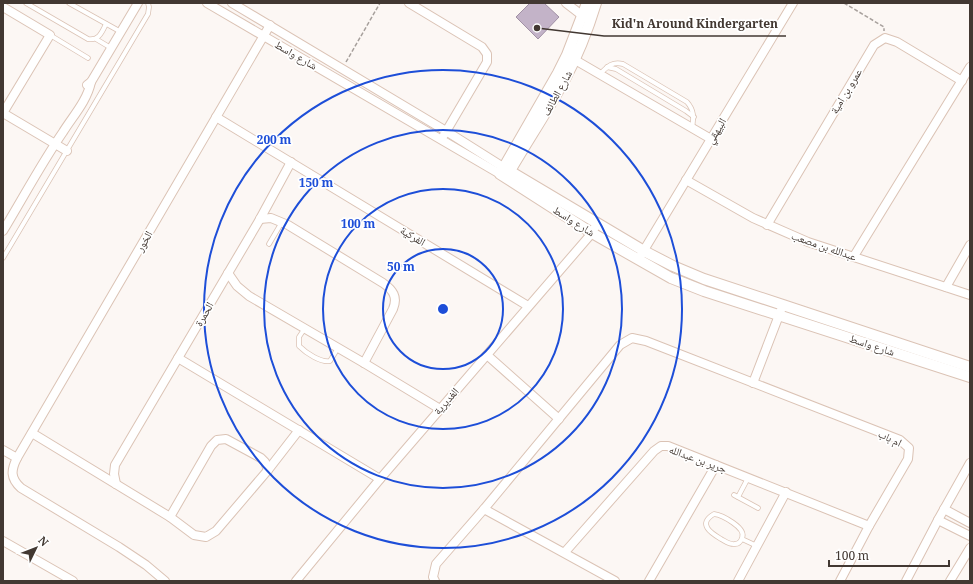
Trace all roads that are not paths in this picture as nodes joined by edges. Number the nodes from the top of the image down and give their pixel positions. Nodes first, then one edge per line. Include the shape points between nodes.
1 (26, 3) edge
2 (69, 3) edge
3 (138, 3) edge
4 (148, 3) edge
5 (232, 3) edge
6 (409, 3) edge
7 (566, 3) edge
8 (587, 3) edge
9 (596, 3) edge
10 (793, 3) edge
11 (212, 4) edge
12 (3, 7) edge
13 (587, 16) junction
14 (106, 24) junction
15 (270, 25) junction
16 (121, 32) junction
17 (50, 35) junction
18 (264, 36) junction
19 (96, 39) junction
20 (111, 48) junction
21 (88, 58) dead end
22 (571, 58) junction
23 (607, 67) junction
24 (970, 67) edge
25 (600, 74) junction
26 (962, 81) junction
27 (3, 113) edge
28 (216, 117) junction
29 (694, 117) junction
30 (692, 128) junction
31 (446, 131) junction
32 (711, 139) junction
33 (442, 140) junction
34 (55, 144) junction
35 (66, 151) junction
36 (291, 162) junction
37 (505, 172) junction
38 (686, 180) junction
39 (260, 219) junction
40 (282, 222) junction
41 (597, 223) junction
42 (767, 225) junction
43 (3, 231) edge
44 (592, 233) junction
45 (269, 244) dead end
46 (970, 245) edge
47 (641, 255) junction
48 (854, 256) junction
49 (3, 258) edge
50 (228, 273) junction
51 (946, 287) junction
52 (970, 295) edge
53 (528, 306) junction
54 (781, 310) junction
55 (305, 328) junction
56 (338, 348) junction
57 (486, 355) junction
58 (178, 358) junction
59 (364, 363) junction
60 (970, 367) edge
61 (970, 377) edge
62 (753, 383) junction
63 (440, 409) junction
64 (559, 419) junction
65 (299, 430) junction
66 (32, 433) junction
67 (3, 450) edge
68 (17, 458) junction
69 (970, 463) edge
70 (115, 465) junction
71 (716, 465) junction
72 (268, 470) junction
73 (99, 474) junction
74 (748, 478) junction
75 (380, 479) junction
76 (116, 484) junction
77 (786, 492) junction
78 (758, 508) dead end
79 (484, 509) junction
80 (944, 509) junction
81 (170, 517) junction
82 (938, 520) junction
83 (970, 522) edge
84 (869, 526) junction
85 (970, 536) edge
86 (742, 539) junction
87 (3, 541) edge
88 (756, 546) junction
89 (970, 548) edge
90 (565, 552) junction
91 (73, 581) edge
92 (165, 581) edge
93 (296, 581) edge
94 (435, 581) edge
95 (615, 581) edge
96 (650, 581) edge
97 (738, 581) edge
98 (840, 581) edge
99 (906, 581) edge
100 (950, 581) edge

1 - 19 lane via 88,39
2 - 14 lane
3 - 16 street
4 - 35 lane via 148,14
5 - 15 street, شارع واسط
6 - 31 street via 482,47 487,54 487,62
7 - 13 street
8 - 13 street, شارع الطائف
9 - 13 street, شارع الطائف
10 - 32 street, البيهقي
11 - 18 street, شارع واسط
12 - 17 street
13 - 22 street, شارع الطائف
14 - 16 lane
14 - 19 lane
15 - 18 street, الخور
15 - 31 street, شارع واسط
16 - 20 street
17 - 21 lane
17 - 27 street
18 - 28 street, الخور
18 - 33 street, شارع واسط
19 - 20 lane
20 - 34 street via 91,82 85,98
22 - 25 street
22 - 37 street, شارع الطائف via 537,111
23 - 25 lane
23 - 29 lane via 618,70
23 - 29 lane via 615,63 623,64 686,102
24 - 26 street
25 - 30 street
26 - 42 street, عمرو بن امية via 897,42 884,38 874,45
26 - 48 street
27 - 34 street
28 - 36 street, الفركية
28 - 66 street, الخور
29 - 30 lane
30 - 32 street
31 - 33 street
31 - 37 street, شارع واسط
32 - 38 street, البيهقي
33 - 37 street, شارع واسط
34 - 35 street
34 - 43 street
35 - 49 lane
36 - 39 street, الحمرة
36 - 53 street, الفركية
37 - 41 street, شارع واسط
37 - 44 street, شارع واسط
38 - 42 street, عبدالله بن مصعب
38 - 47 street, البيهقي
39 - 40 street via 271,218
39 - 50 street, الحمرة
40 - 45 lane
40 - 59 street via 392,290 395,299 393,309
41 - 44 street, الغديرية
41 - 47 street, شارع واسط
42 - 48 street, عبدالله بن مصعب via 808,242
44 - 47 street, شارع واسط
44 - 53 street, الغديرية
46 - 51 street
47 - 54 street, شارع واسط
48 - 51 street, عبدالله بن مصعب
50 - 55 street via 237,286 249,296
50 - 58 street, الحمرة
51 - 52 street, عبدالله بن مصعب
53 - 57 street, الغديرية
54 - 60 street, شارع واسط
54 - 61 street, شارع واسط
54 - 62 street
55 - 56 street
55 - 56 lane via 299,337 299,346 321,360 330,361
56 - 59 street
57 - 63 street, الغديرية
57 - 64 street
58 - 65 street
58 - 70 street, الحمرة
59 - 63 street
62 - 64 street, ام باب via 646,341 632,338 620,346
62 - 84 street, ام باب via 900,440 909,448 908,459
63 - 75 street, الغديرية
64 - 79 street, ام باب
65 - 72 street
65 - 75 street
66 - 68 street, الخور
66 - 73 street
67 - 68 street
68 - 92 street, الخور via 12,472 20,488 119,547
69 - 80 street
70 - 73 street
70 - 76 street
71 - 74 street, جرير بن عبدالله
71 - 90 street, جرير بن عبدالله via 668,446 661,446
71 - 96 street
72 - 81 street via 210,536 194,535
72 - 81 street via 261,458 226,439 218,440 211,446
73 - 76 street
74 - 77 street, جرير بن عبدالله
74 - 78 lane via 736,496
75 - 93 street, الغديرية
76 - 81 street
77 - 84 street, جرير بن عبدالله
77 - 88 street
79 - 90 street
79 - 94 street, ام باب via 436,564 433,577
80 - 82 street
80 - 83 street
82 - 85 street
82 - 99 street
84 - 98 street, ام باب
86 - 86 lane via 742,530 720,515 714,514 706,522 711,532 730,544 739,543
86 - 88 lane
87 - 91 street
88 - 97 street
89 - 100 street
90 - 95 street

